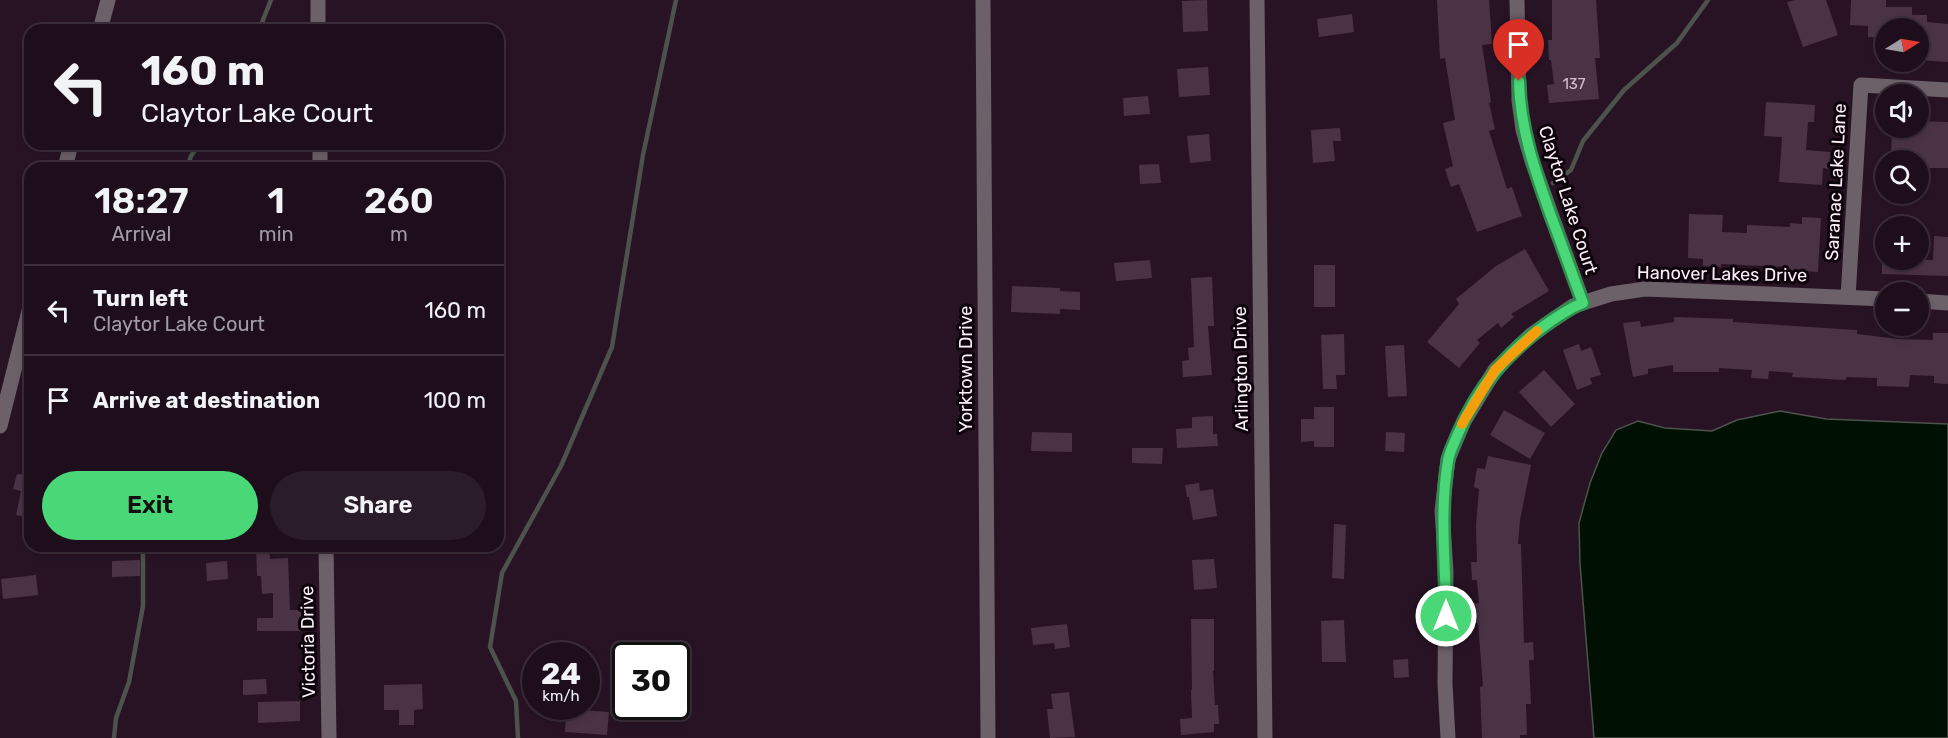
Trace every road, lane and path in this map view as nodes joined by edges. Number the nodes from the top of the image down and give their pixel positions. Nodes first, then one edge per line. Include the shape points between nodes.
1 (108, 0) edge
2 (318, 0) edge
3 (983, 0) edge
4 (1257, 0) edge
5 (1517, 0) edge
6 (102, 24) edge
7 (318, 24) edge
8 (1948, 90) edge
9 (1848, 297) junction
10 (1875, 298) edge
11 (1929, 302) edge
12 (1583, 303) junction
13 (1948, 303) edge
14 (24, 331) edge
15 (0, 426) edge
16 (326, 552) edge
17 (329, 738) edge
18 (988, 738) edge
19 (1265, 738) edge
20 (1448, 738) edge

1 - 6 street
2 - 7 street
3 - 18 street, Yorktown Drive
4 - 19 street, Arlington Drive
5 - 12 street, Claytor Lake Court via 1523,130
8 - 9 street, Saranac Lake Lane via 1861,85
9 - 10 street, Hanover Lakes Drive
9 - 12 street, Hanover Lakes Drive via 1645,289
11 - 13 street
12 - 20 street, Hanover Lakes Drive via 1531,334 1495,370 1464,420 1448,459 1442,511
14 - 15 street
16 - 17 street, Victoria Drive

